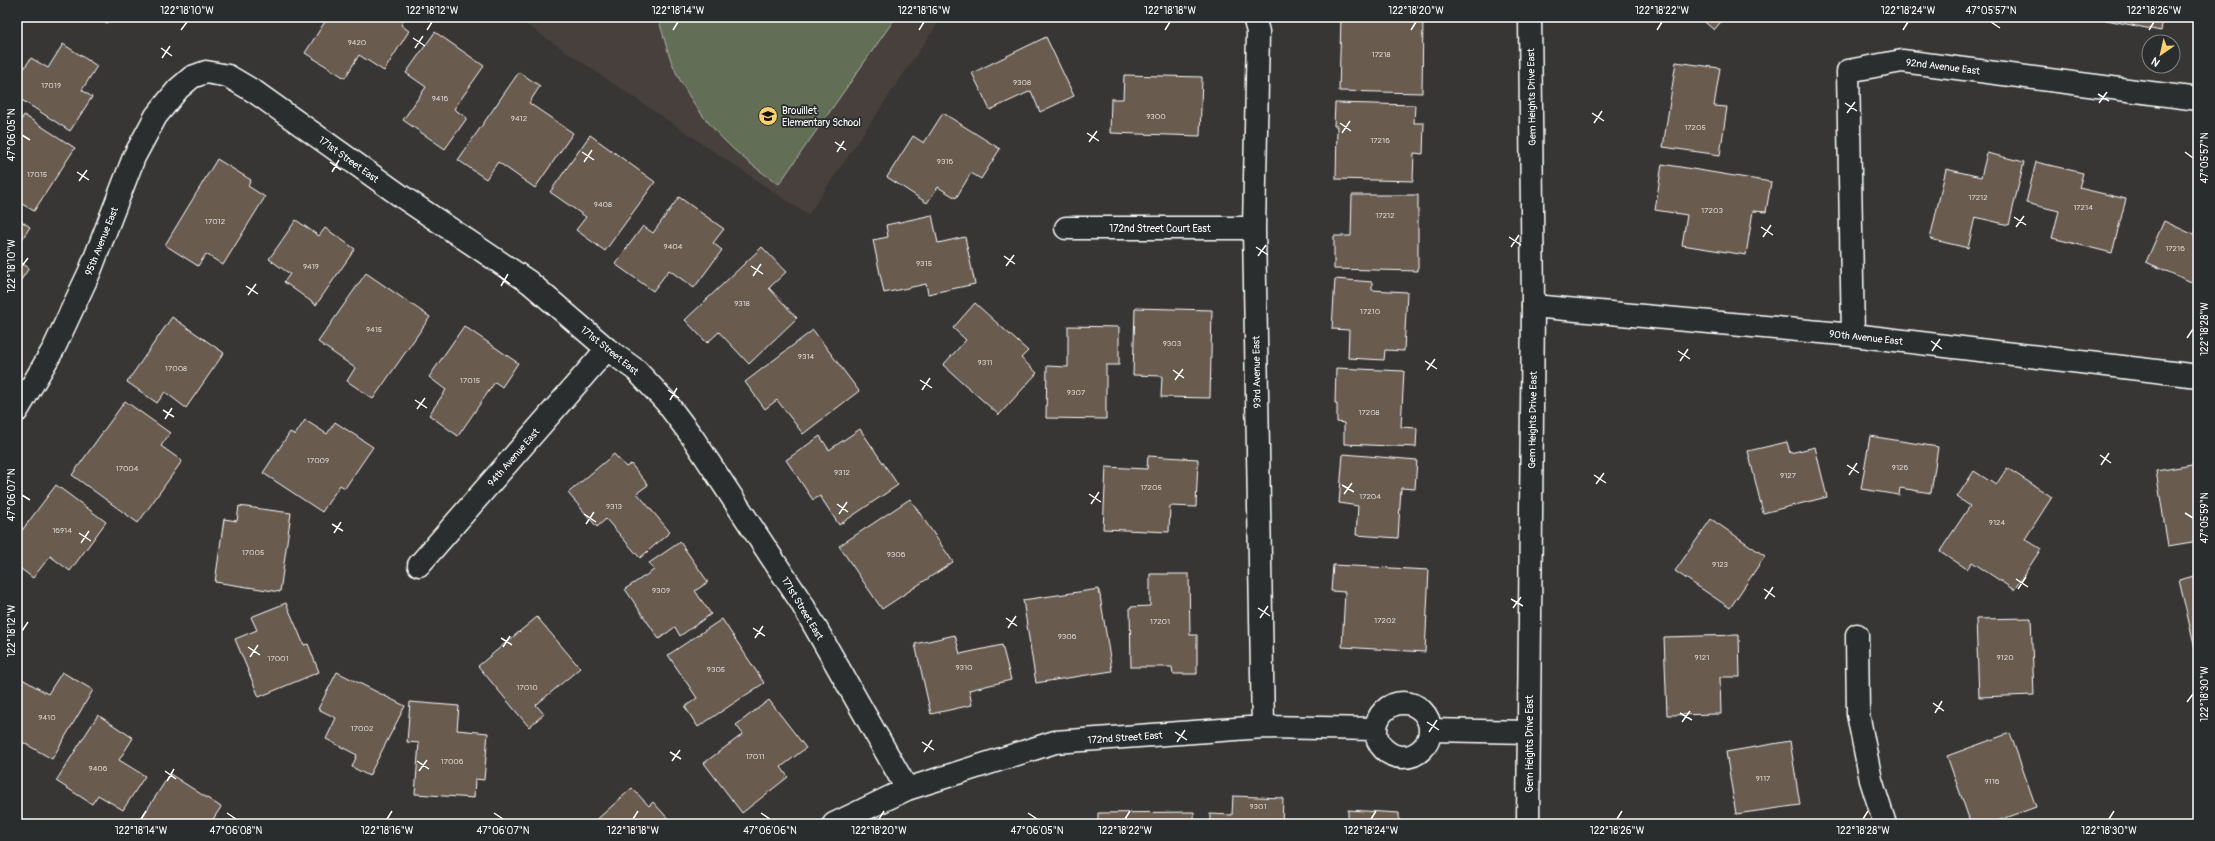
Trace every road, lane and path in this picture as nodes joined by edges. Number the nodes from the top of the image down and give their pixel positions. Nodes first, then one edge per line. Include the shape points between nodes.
1 (1254, 17) edge
2 (1530, 17) edge
3 (192, 77) joint
4 (2198, 99) edge
5 (1066, 228) dead end
6 (1254, 228) junction
7 (1533, 306) junction
8 (1853, 335) junction
9 (607, 350) junction
10 (2198, 376) edge
11 (17, 411) edge
12 (419, 565) dead end
13 (1857, 635) dead end
14 (1262, 727) junction
15 (1375, 729) junction
16 (1430, 730) junction
17 (1529, 732) junction
18 (907, 789) junction
19 (834, 824) edge
20 (1528, 824) edge
21 (1885, 824) edge

1 - 6 street, 93rd Avenue East via 1258,32
2 - 7 street, Gem Heights Drive East
3 - 9 street, 171st Street East via 206,72 228,76 255,92 528,282
3 - 11 street, 95th Avenue East via 178,89 156,116 134,158 83,285 54,348
4 - 8 street, 92nd Avenue East via 1902,60 1848,71
5 - 6 street, 172nd Street Court East
6 - 14 street, 93rd Avenue East
7 - 8 street, 90th Avenue East
7 - 17 street, Gem Heights Drive East
8 - 10 street, 90th Avenue East
9 - 12 street, 94th Avenue East
9 - 18 street, 171st Street East via 636,370 666,402 693,438 801,602
13 - 21 street via 1858,714 1871,780
14 - 15 street, 172nd Street East
14 - 18 street, 172nd Street East via 1055,742
15 - 16 street via 1377,739 1383,748 1392,755 1402,757 1422,750 1428,741
15 - 16 street via 1384,709 1403,702 1414,704 1423,710 1429,720
16 - 17 street
17 - 20 street, Gem Heights Drive East
18 - 19 street

